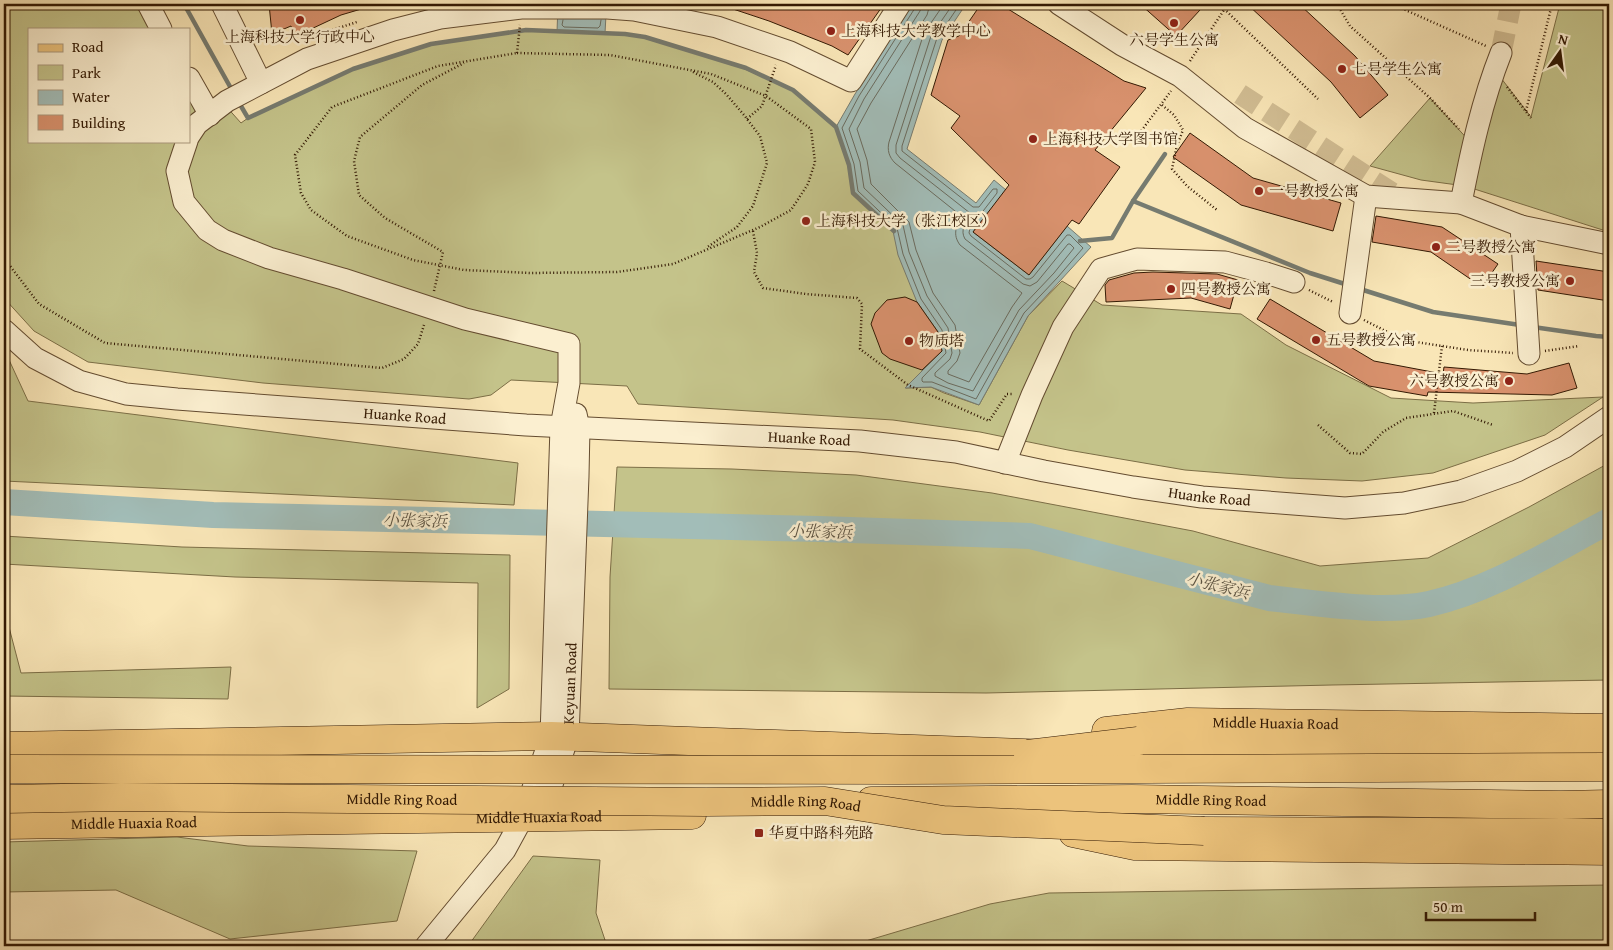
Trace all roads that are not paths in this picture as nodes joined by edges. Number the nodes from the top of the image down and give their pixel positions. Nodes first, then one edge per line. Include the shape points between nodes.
1 (148, 4) edge
2 (222, 4) edge
3 (900, 4) edge
4 (1059, 4) edge
5 (160, 28) edge
6 (1498, 61) tunnel mouth
7 (190, 80) edge
8 (244, 92) junction
9 (210, 115) junction
10 (190, 134) edge
11 (187, 142) edge
12 (1366, 196) junction
13 (1461, 202) junction
14 (1522, 226) junction
15 (1609, 244) edge
16 (1294, 282) road end
17 (1353, 295) road end
18 (4, 330) edge
19 (1528, 335) road end
20 (4, 348) edge
21 (1609, 417) edge
22 (1609, 433) edge
23 (570, 434) junction
24 (1006, 463) junction
25 (1609, 728) edge
26 (559, 736) junction
27 (1609, 743) edge
28 (4, 746) edge
29 (942, 749) junction
30 (1609, 757) edge
31 (1609, 767) edge
32 (4, 769) edge
33 (898, 770) junction
34 (4, 799) edge
35 (825, 801) junction
36 (1609, 804) edge
37 (954, 809) junction
38 (1609, 815) edge
39 (532, 817) junction
40 (4, 825) edge
41 (1609, 833) edge
42 (1609, 851) edge
43 (426, 946) edge
44 (444, 946) edge

1 - 5 street
2 - 8 street
3 - 8 street via 851,81 790,52 717,27 634,10 521,8 440,18 393,30 307,59
4 - 12 street via 1122,45 1180,76 1245,128
6 - 13 street via 1473,145
7 - 9 street
8 - 9 street
9 - 10 street via 197,124
11 - 23 street, Keyuan Road via 177,171 184,202 207,230 223,240 269,258 465,319 569,344
12 - 13 street
12 - 17 street
13 - 14 street
14 - 15 street
14 - 19 street
16 - 24 street via 1225,262 1137,259 1101,269 1063,328
18 - 23 street, Huanke Road via 35,358 79,381 126,394
20 - 23 street, Huanke Road via 28,369 74,393 123,406 175,412
21 - 24 street, Huanke Road via 1557,451 1517,471 1461,491 1404,503 1345,508 1133,488
22 - 23 street, Huanke Road via 1571,458 1522,482 1465,503 1406,516 1346,521 1201,510 1051,486 954,465 859,454
23 - 24 street, Huanke Road via 860,441 956,452
23 - 26 street, Keyuan Road
25 - 29 main road, Middle Huaxia Road via 1188,722
26 - 28 main road, Middle Huaxia Road
26 - 29 main road, Middle Huaxia Road
26 - 39 street, Keyuan Road
27 - 33 main road, bridge via 1138,742
29 - 30 main road, Middle Huaxia Road via 1165,758
31 - 33 main road, Middle Ring Road, bridge
32 - 33 main road, Middle Ring Road, bridge
34 - 35 main road, Middle Ring Road, bridge
35 - 36 main road, Middle Ring Road, bridge via 1132,799
35 - 41 main road, bridge via 943,820 1184,830
37 - 38 main road, Middle Huaxia Road
37 - 39 main road, Middle Huaxia Road
37 - 42 main road, Middle Huaxia Road via 1135,846
39 - 40 main road, Middle Huaxia Road
39 - 43 street, Keyuan Road
39 - 44 street, Keyuan Road via 516,859

